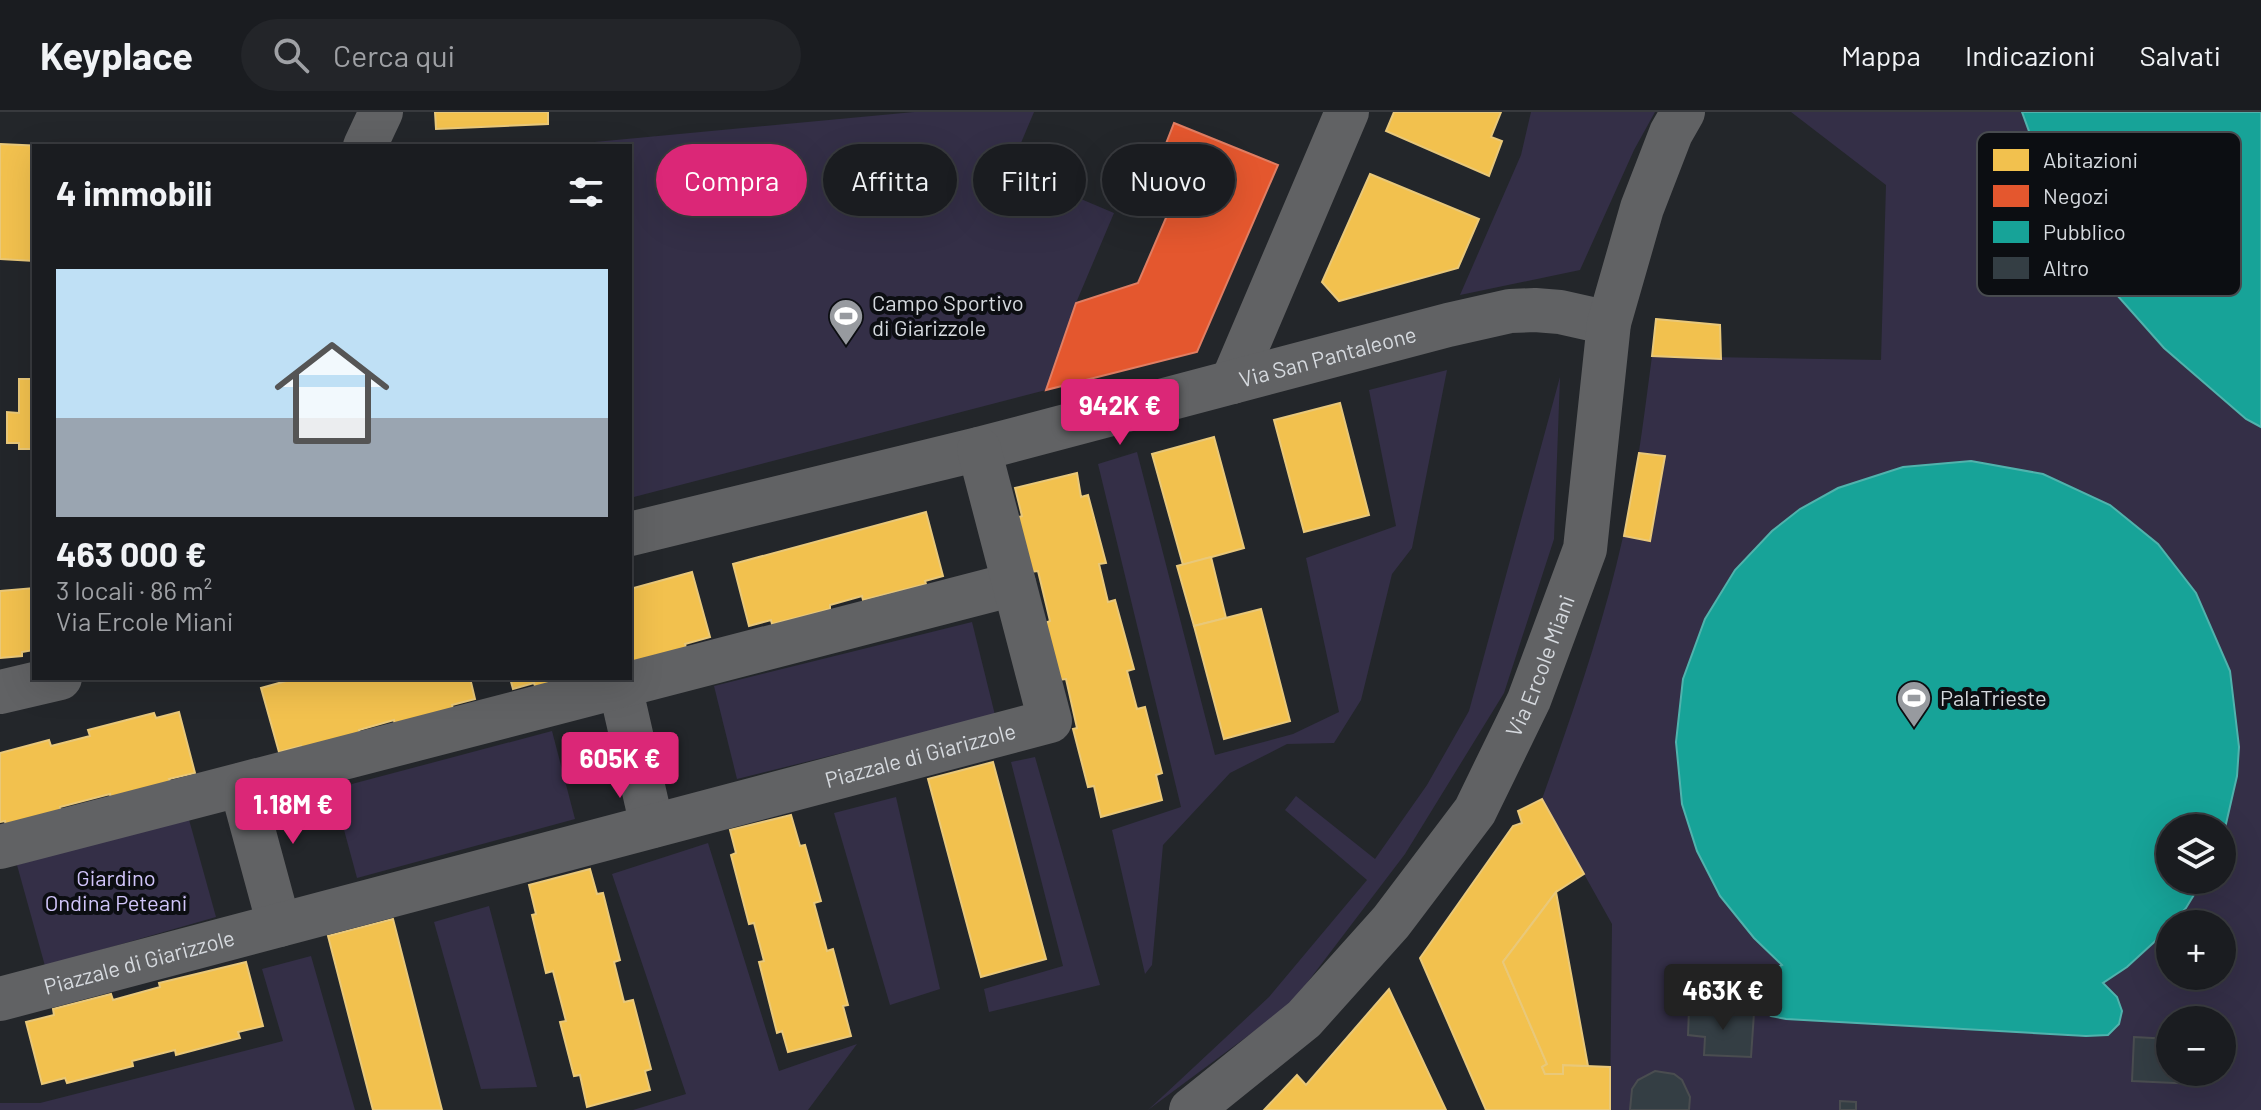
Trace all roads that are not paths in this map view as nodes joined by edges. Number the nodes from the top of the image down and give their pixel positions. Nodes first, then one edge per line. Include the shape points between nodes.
1 (381, 112) edge
2 (1347, 112) edge
3 (1683, 112) edge
4 (366, 144) edge
5 (1609, 323) junction
6 (1232, 382) junction
7 (979, 449) junction
8 (632, 534) edge
9 (1014, 584) junction
10 (51, 680) edge
11 (620, 686) junction
12 (0, 692) edge
13 (241, 785) junction
14 (652, 826) junction
15 (0, 847) edge
16 (279, 925) junction
17 (0, 999) edge
18 (1198, 1108) edge

1 - 4 street
2 - 6 street
3 - 5 street, Via Ercole Miani via 1642,208
5 - 6 street, Via San Pantaleone via 1560,312 1510,311
5 - 18 street, Via Ercole Miani via 1585,549 1529,700 1475,811 1391,922 1304,1019
6 - 7 street, Via San Pantaleone
7 - 8 street, Via San Pantaleone
7 - 9 street, Piazzale di Giarizzole
9 - 11 street
9 - 14 street, Piazzale di Giarizzole via 1050,721
10 - 12 street
11 - 13 street
11 - 14 street
13 - 15 street
13 - 16 street
14 - 16 street, Piazzale di Giarizzole
16 - 17 street, Piazzale di Giarizzole

